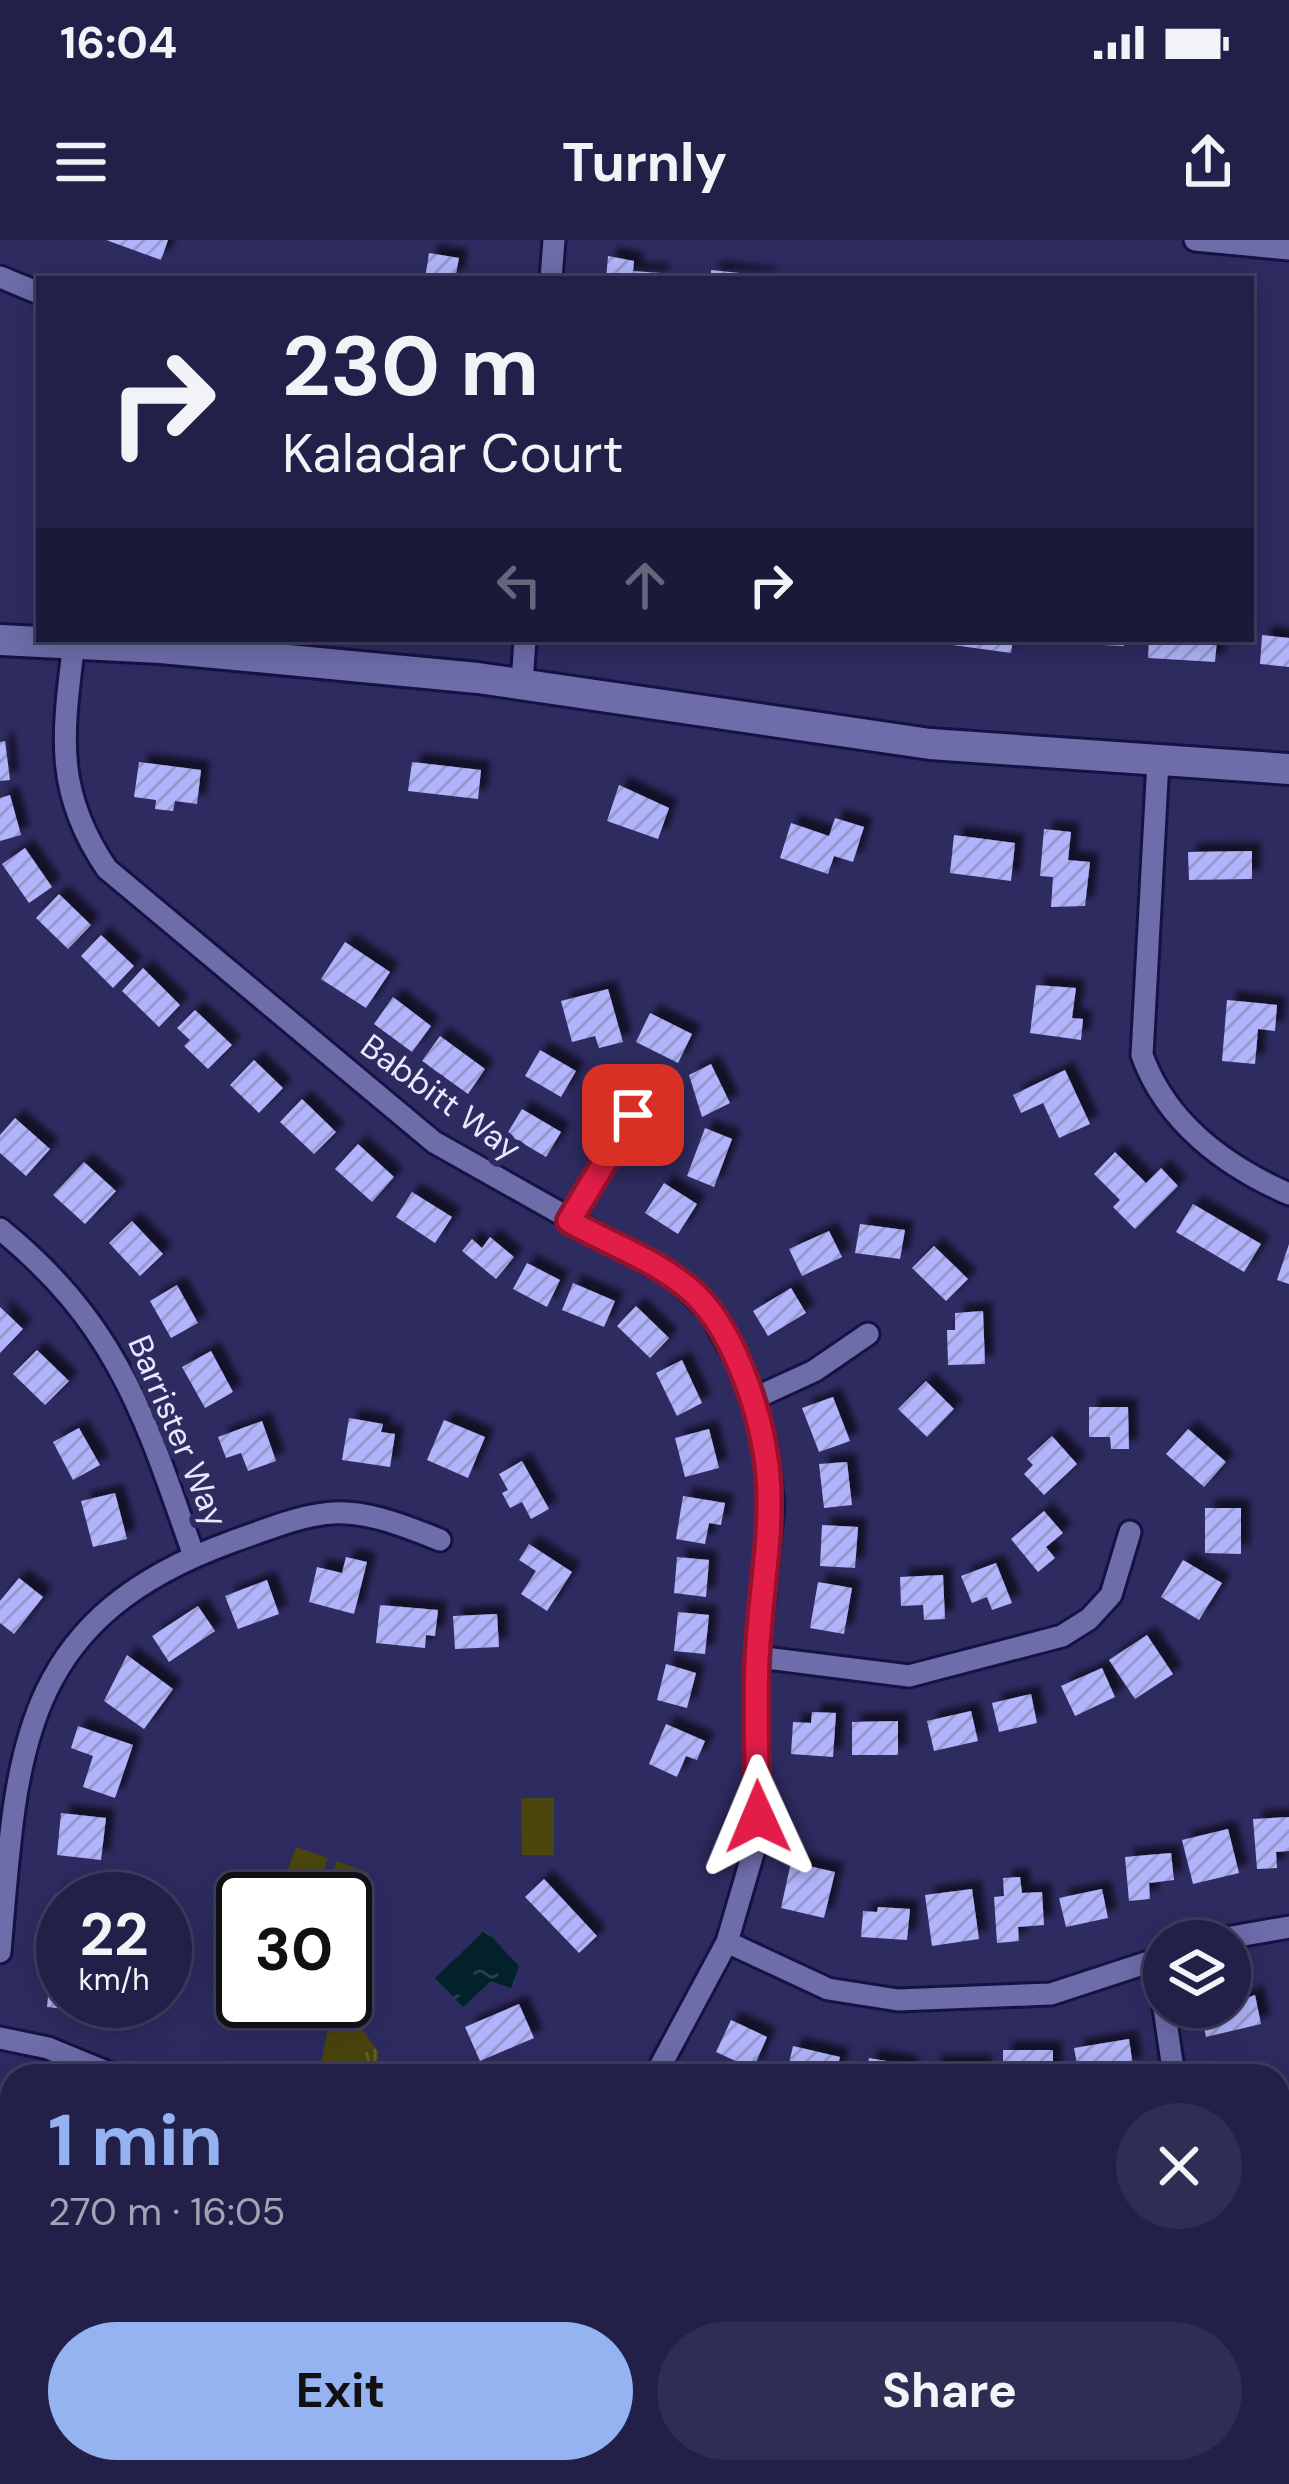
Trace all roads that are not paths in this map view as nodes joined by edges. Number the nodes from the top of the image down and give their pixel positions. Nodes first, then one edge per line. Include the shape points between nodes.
1 (554, 240) edge
2 (1196, 240) edge
3 (1289, 249) edge
4 (551, 276) edge
5 (0, 277) edge
6 (36, 292) edge
7 (0, 640) edge
8 (36, 641) edge
9 (74, 642) joint
10 (525, 642) edge
11 (522, 684) junction
12 (1158, 761) junction
13 (1289, 770) edge
14 (633, 1115) dead end
15 (1289, 1194) edge
16 (569, 1221) junction
17 (0, 1228) edge
18 (868, 1334) dead end
19 (753, 1400) junction
20 (1130, 1532) dead end
21 (440, 1540) dead end
22 (194, 1556) junction
23 (758, 1657) junction
24 (1289, 1927) edge
25 (1251, 1934) edge
26 (727, 1942) junction
27 (0, 1952) edge
28 (1143, 1964) edge
29 (1168, 2028) edge
30 (0, 2038) edge
31 (87, 2064) edge
32 (661, 2064) edge
33 (1173, 2064) edge

1 - 4 street
2 - 3 street
5 - 6 street
7 - 8 main road
9 - 11 main road
9 - 16 street, Babbitt Way via 65,780 74,814 107,869 434,1142
10 - 11 street
11 - 12 main road via 930,744
12 - 13 main road
12 - 15 street via 1142,1055 1158,1091 1211,1150
14 - 16 street
16 - 19 street, Babbitt Way via 697,1296
17 - 22 street, Barrister Way via 72,1296 112,1351
18 - 19 street
19 - 23 street, Babbitt Way via 773,1504
20 - 23 street via 1111,1595 1062,1636 909,1676
21 - 22 street via 367,1512 331,1509
22 - 27 street via 113,1605 42,1695 16,1776
23 - 26 street, Babbitt Way via 756,1843
24 - 25 street
26 - 28 street via 828,1989 898,2000 1051,1994
26 - 32 street, Babbitt Way
29 - 33 street
30 - 31 street

